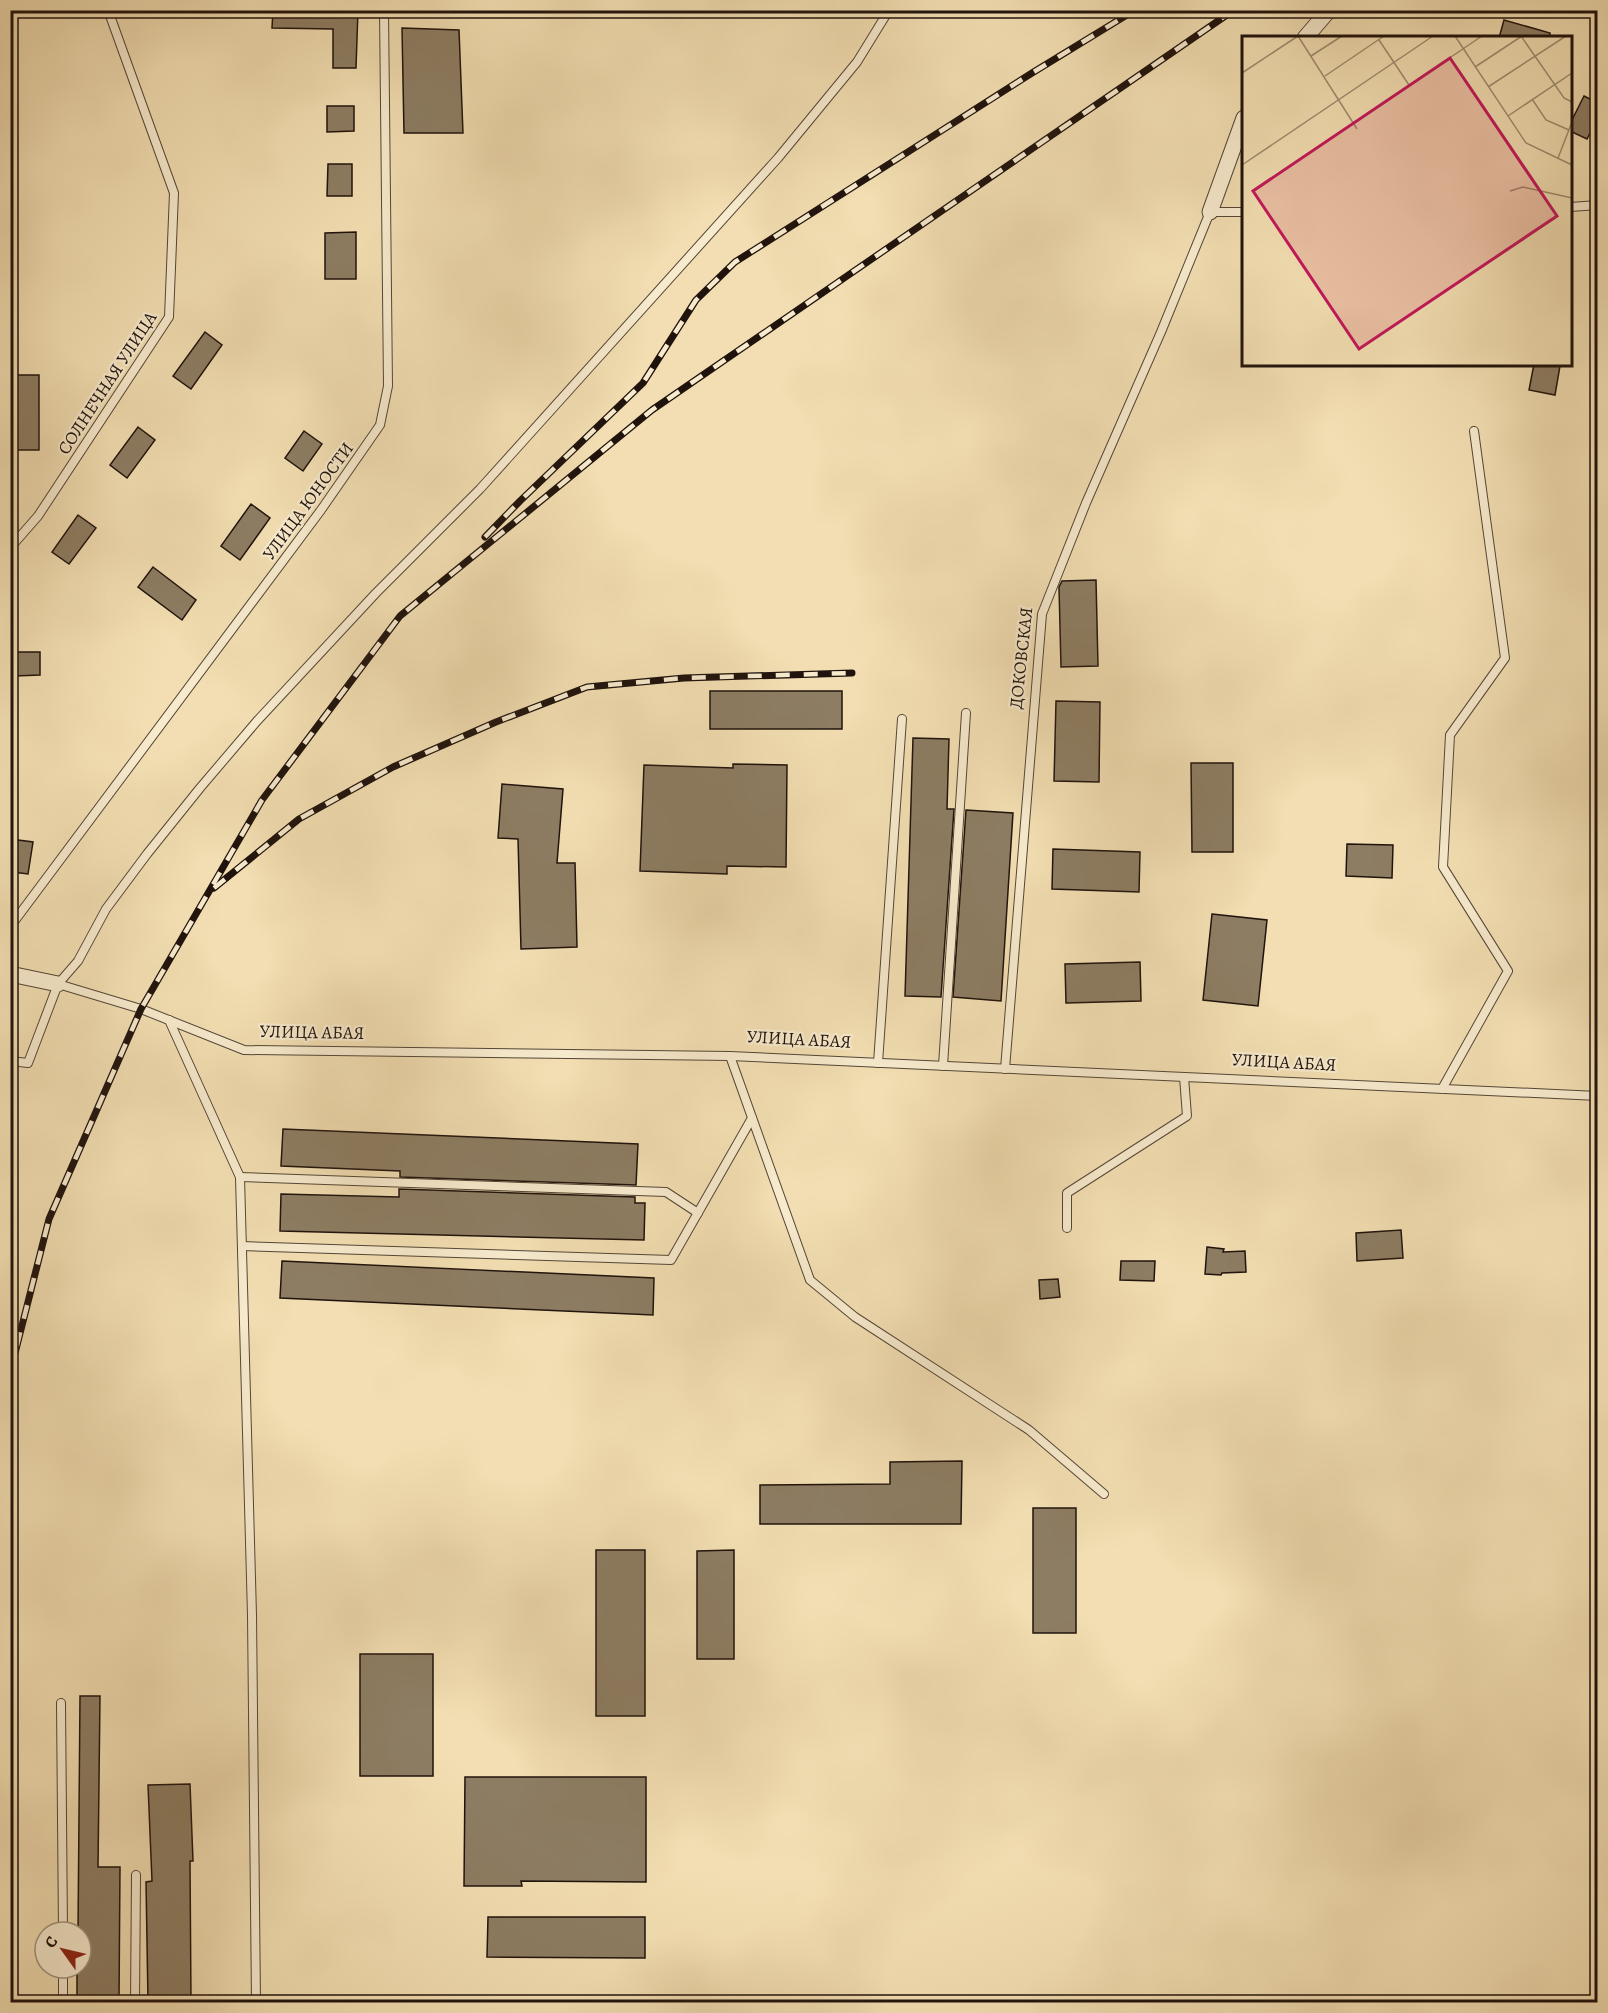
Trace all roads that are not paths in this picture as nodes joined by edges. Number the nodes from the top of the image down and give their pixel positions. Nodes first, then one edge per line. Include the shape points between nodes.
1 (108, 10) edge
2 (384, 10) edge
3 (889, 10) edge
4 (1329, 10) edge
5 (1307, 36) edge
6 (1242, 124) edge
7 (1598, 205) edge
8 (1572, 207) edge
9 (1210, 212) junction
10 (1242, 212) edge
11 (1474, 431) dead end
12 (10, 548) edge
13 (966, 712) dead end
14 (902, 718) dead end
15 (10, 927) edge
16 (10, 974) edge
17 (58, 984) junction
18 (169, 1020) junction
19 (730, 1056) junction
20 (10, 1061) edge
21 (878, 1063) junction
22 (943, 1066) junction
23 (1005, 1069) junction
24 (1184, 1077) junction
25 (1443, 1089) junction
26 (1598, 1096) edge
27 (752, 1118) junction
28 (240, 1177) junction
29 (698, 1213) junction
30 (1066, 1228) dead end
31 (242, 1246) junction
32 (1104, 1494) dead end
33 (61, 1703) dead end
34 (136, 1875) dead end
35 (63, 1920) edge
36 (63, 1980) edge
37 (63, 2002) edge
38 (135, 2002) edge
39 (256, 2002) edge

1 - 12 lane, СОЛНЕЧНАЯ УЛИЦА via 174,193 169,317 38,516
2 - 15 lane, УЛИЦА ЮНОСТИ via 388,386 380,425
3 - 17 lane via 857,62 778,158 480,489 376,592 257,721 147,854 106,909 78,961
4 - 5 street
6 - 9 street, ДОКОВСКАЯ
7 - 8 lane
9 - 10 lane
9 - 23 lane, ДОКОВСКАЯ via 1042,614
11 - 25 lane via 1505,658 1450,735 1443,867 1508,971
13 - 22 lane
14 - 21 lane
16 - 17 street, УЛИЦА АБАЯ
17 - 18 lane, УЛИЦА АБАЯ
17 - 20 lane via 28,1063
18 - 19 lane, УЛИЦА АБАЯ via 244,1050
18 - 28 lane
19 - 21 lane, УЛИЦА АБАЯ
19 - 27 lane
21 - 22 lane, УЛИЦА АБАЯ
22 - 23 lane, УЛИЦА АБАЯ
23 - 24 lane, УЛИЦА АБАЯ
24 - 25 lane, УЛИЦА АБАЯ
24 - 30 lane via 1187,1116 1067,1193
25 - 26 lane, УЛИЦА АБАЯ
27 - 29 lane
27 - 32 lane via 810,1280 855,1317 1029,1430
28 - 29 lane via 666,1192
28 - 31 lane
29 - 31 lane via 671,1260
31 - 39 lane via 252,1615
33 - 35 lane
34 - 38 lane
36 - 37 lane

